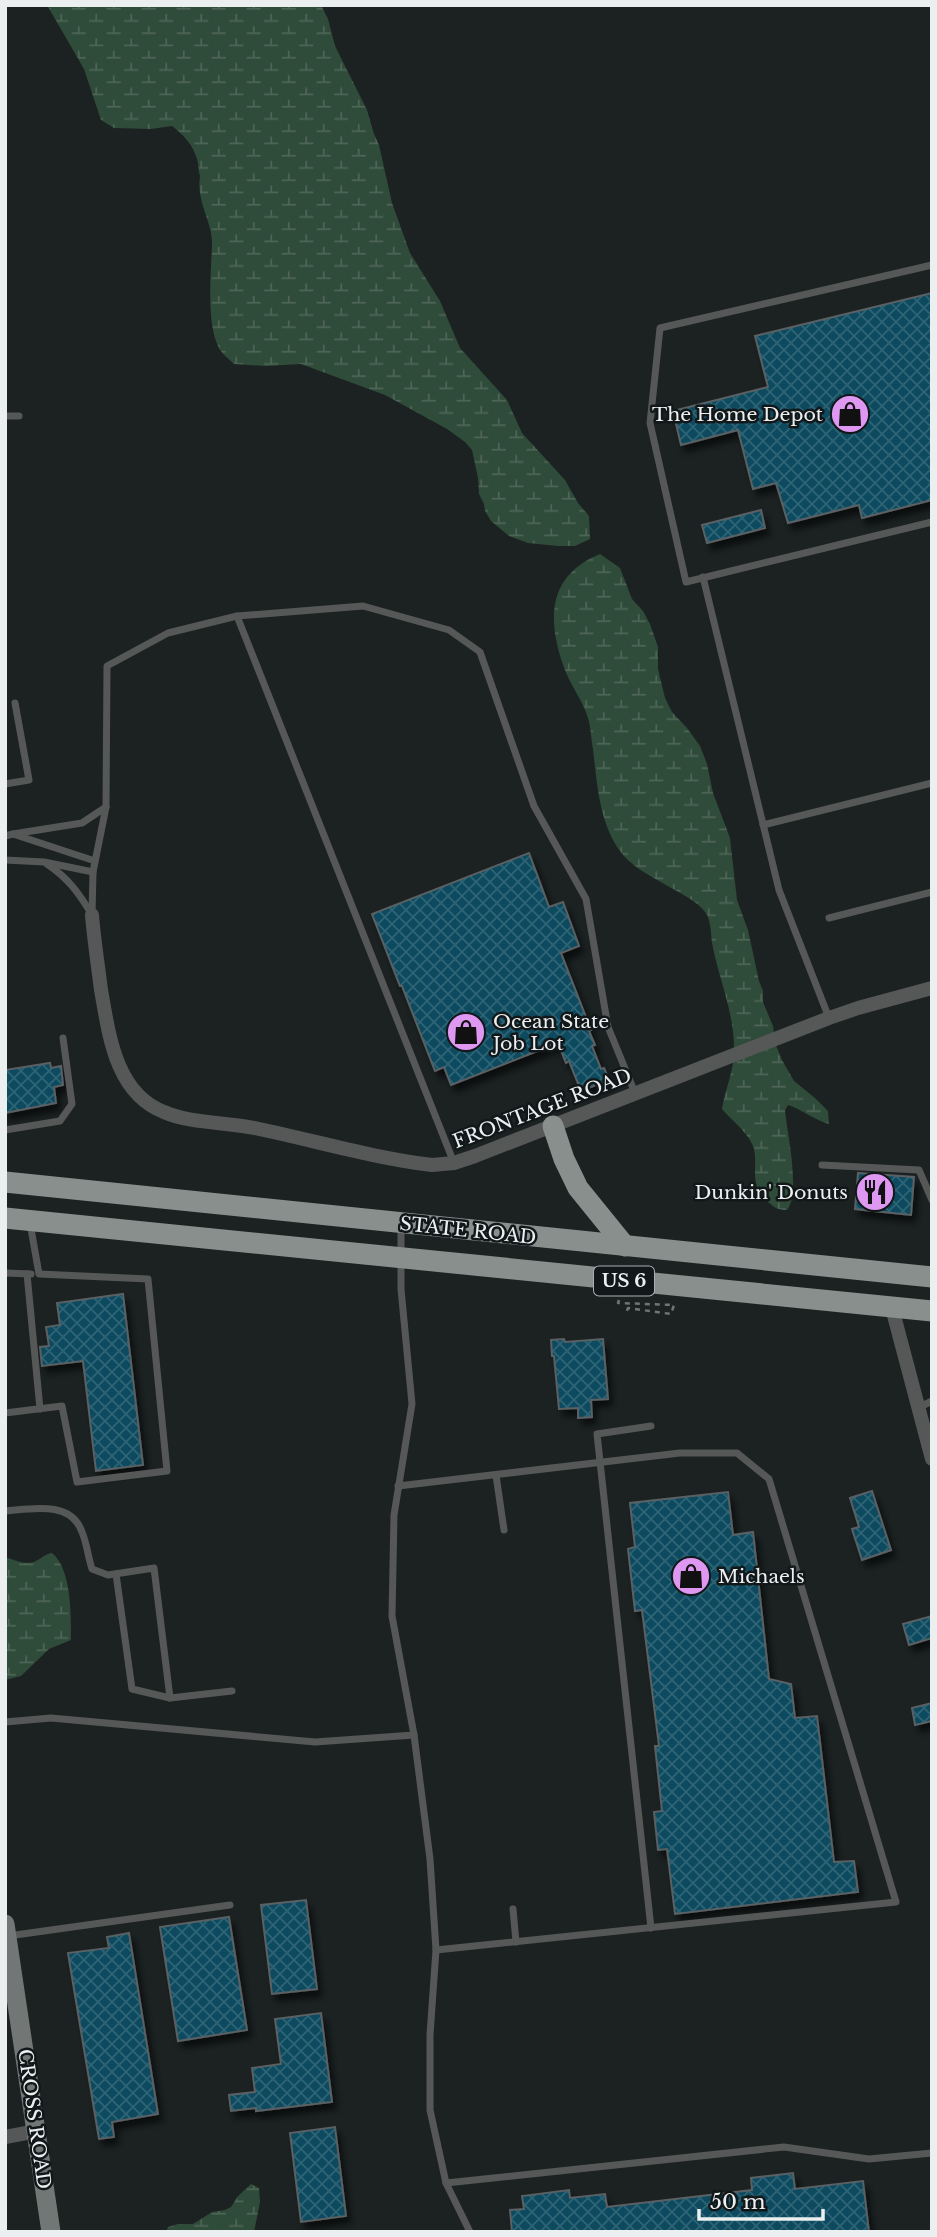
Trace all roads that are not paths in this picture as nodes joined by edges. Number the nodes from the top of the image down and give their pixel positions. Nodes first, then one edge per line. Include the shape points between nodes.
1 (932, 265) edge
2 (5, 416) edge
3 (19, 416) dead end
4 (932, 522) edge
5 (703, 578) junction
6 (237, 616) junction
7 (15, 703) dead end
8 (932, 783) edge
9 (5, 784) edge
10 (106, 807) junction
11 (764, 825) junction
12 (9, 835) edge
13 (5, 860) edge
14 (95, 860) junction
15 (44, 862) junction
16 (93, 872) junction
17 (932, 892) edge
18 (92, 915) junction
19 (829, 918) dead end
20 (932, 989) edge
21 (830, 1018) junction
22 (63, 1038) dead end
23 (635, 1093) junction
24 (552, 1126) junction
25 (5, 1130) edge
26 (454, 1163) junction
27 (822, 1165) dead end
28 (5, 1182) edge
29 (932, 1200) edge
30 (5, 1218) edge
31 (29, 1221) junction
32 (401, 1224) junction
33 (625, 1246) junction
34 (400, 1259) junction
35 (5, 1273) edge
36 (27, 1274) junction
37 (38, 1274) junction
38 (932, 1277) edge
39 (892, 1308) junction
40 (932, 1311) edge
41 (932, 1401) edge
42 (917, 1408) junction
43 (40, 1409) junction
44 (5, 1413) edge
45 (651, 1426) dead end
46 (932, 1459) edge
47 (600, 1462) junction
48 (496, 1475) junction
49 (398, 1486) junction
50 (5, 1511) edge
51 (504, 1530) dead end
52 (116, 1574) junction
53 (232, 1691) dead end
54 (170, 1698) junction
55 (5, 1723) edge
56 (414, 1735) junction
57 (230, 1905) dead end
58 (513, 1909) dead end
59 (651, 1928) junction
60 (6, 1932) edge
61 (516, 1942) junction
62 (436, 1950) junction
63 (37, 2131) junction
64 (5, 2137) edge
65 (932, 2152) edge
66 (446, 2183) junction
67 (51, 2232) edge
68 (470, 2232) edge

1 - 5 lane via 660,328 650,423 686,582
2 - 3 lane
4 - 5 lane
5 - 11 lane
6 - 10 lane via 168,633 107,666
6 - 23 lane via 363,606 449,630 480,652 534,806 586,899 608,1027
6 - 26 lane
7 - 9 lane via 29,780
8 - 11 lane
10 - 12 lane via 82,823
10 - 14 lane
11 - 21 lane via 783,900
12 - 14 lane
13 - 15 lane
14 - 16 lane
15 - 16 lane
15 - 18 lane via 64,876
16 - 18 lane
17 - 19 lane
18 - 26 street, FRONTAGE ROAD via 113,1050 125,1078 152,1106 176,1116 419,1164
20 - 21 street, FRONTAGE ROAD
21 - 23 street, FRONTAGE ROAD
22 - 25 lane via 72,1104 60,1121
23 - 24 street, FRONTAGE ROAD
24 - 26 street, FRONTAGE ROAD
24 - 33 main road via 578,1188
27 - 29 lane via 919,1170
28 - 32 main road, STATE ROAD / US 6
30 - 31 main road, STATE ROAD / US 6
31 - 34 main road, STATE ROAD / US 6
31 - 37 lane
32 - 33 main road, STATE ROAD / US 6
32 - 34 lane
33 - 38 main road, STATE ROAD / US 6
34 - 39 main road, STATE ROAD / US 6
34 - 49 lane via 412,1404
35 - 36 lane
36 - 37 lane
36 - 43 lane
37 - 43 lane via 148,1279 167,1471 77,1482 62,1406
39 - 40 main road, STATE ROAD / US 6
39 - 42 street
41 - 42 lane
42 - 46 street
43 - 44 lane
45 - 47 lane via 597,1434
47 - 48 lane
47 - 59 lane
47 - 59 lane via 680,1453 737,1453 769,1479 896,1902
48 - 49 lane
48 - 51 lane
49 - 56 lane via 391,1616
50 - 52 lane via 51,1507 69,1516 82,1530 92,1569 108,1576
52 - 54 lane via 132,1689
52 - 54 lane via 154,1567
53 - 54 lane
55 - 56 lane via 51,1718 315,1742
56 - 62 lane
57 - 60 lane
58 - 61 lane
59 - 61 lane
60 - 63 street, CROSS ROAD
61 - 62 lane
62 - 66 lane via 430,2110
63 - 64 street
63 - 67 street, CROSS ROAD
65 - 66 lane via 869,2159 784,2147
66 - 68 lane

